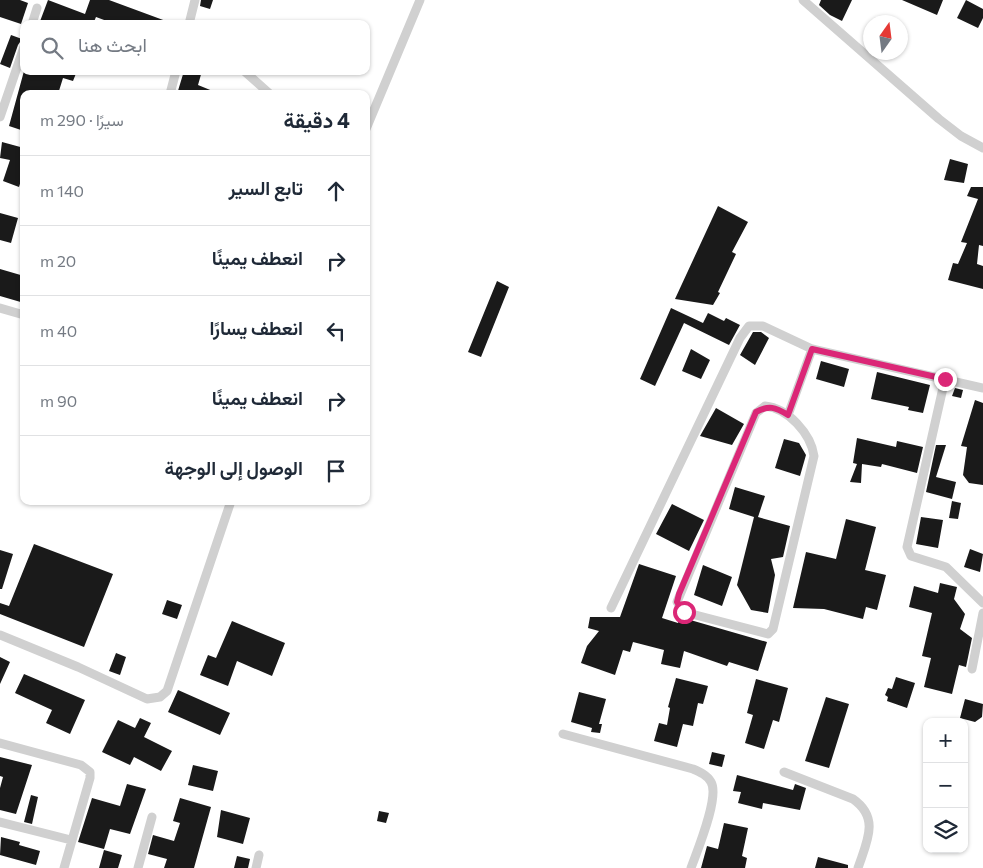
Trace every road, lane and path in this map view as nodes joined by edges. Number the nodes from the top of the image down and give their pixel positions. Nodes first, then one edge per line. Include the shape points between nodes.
1 (195, 0) edge
2 (804, 0) edge
3 (417, 1) edge
4 (37, 8) dead end
5 (33, 20) edge
6 (190, 20) edge
7 (20, 58) edge
8 (175, 75) edge
9 (249, 75) edge
10 (171, 90) edge
11 (265, 90) edge
12 (0, 116) edge
13 (370, 119) edge
14 (983, 148) edge
15 (0, 308) edge
16 (20, 314) edge
17 (812, 349) junction
18 (945, 379) junction
19 (983, 388) edge
20 (788, 415) junction
21 (230, 505) edge
22 (983, 603) edge
23 (611, 608) dead end
24 (983, 613) edge
25 (0, 635) edge
26 (972, 669) dead end
27 (563, 734) dead end
28 (0, 742) edge
29 (784, 772) dead end
30 (152, 817) dead end
31 (0, 822) edge
32 (71, 840) junction
33 (259, 855) dead end
34 (64, 868) edge
35 (138, 868) edge
36 (256, 868) edge
37 (691, 868) edge
38 (858, 868) edge

1 - 6 street
2 - 14 street via 938,119
3 - 13 street
4 - 5 street
7 - 12 street
8 - 10 street
9 - 11 street
15 - 16 street
17 - 18 street
17 - 20 street
17 - 23 street via 763,326 754,324 746,330
18 - 19 street
18 - 22 street via 907,547 911,556 946,567
20 - 20 street via 808,439 814,456 773,629 768,634 684,612 677,602 679,594 756,412 766,406
21 - 25 street via 168,691 160,697 147,699
24 - 26 street
27 - 37 street via 704,774 712,783 713,801
28 - 32 street via 81,765 90,772
29 - 38 street via 852,799 868,813 870,825
30 - 35 street
31 - 32 street
32 - 34 street
33 - 36 street

